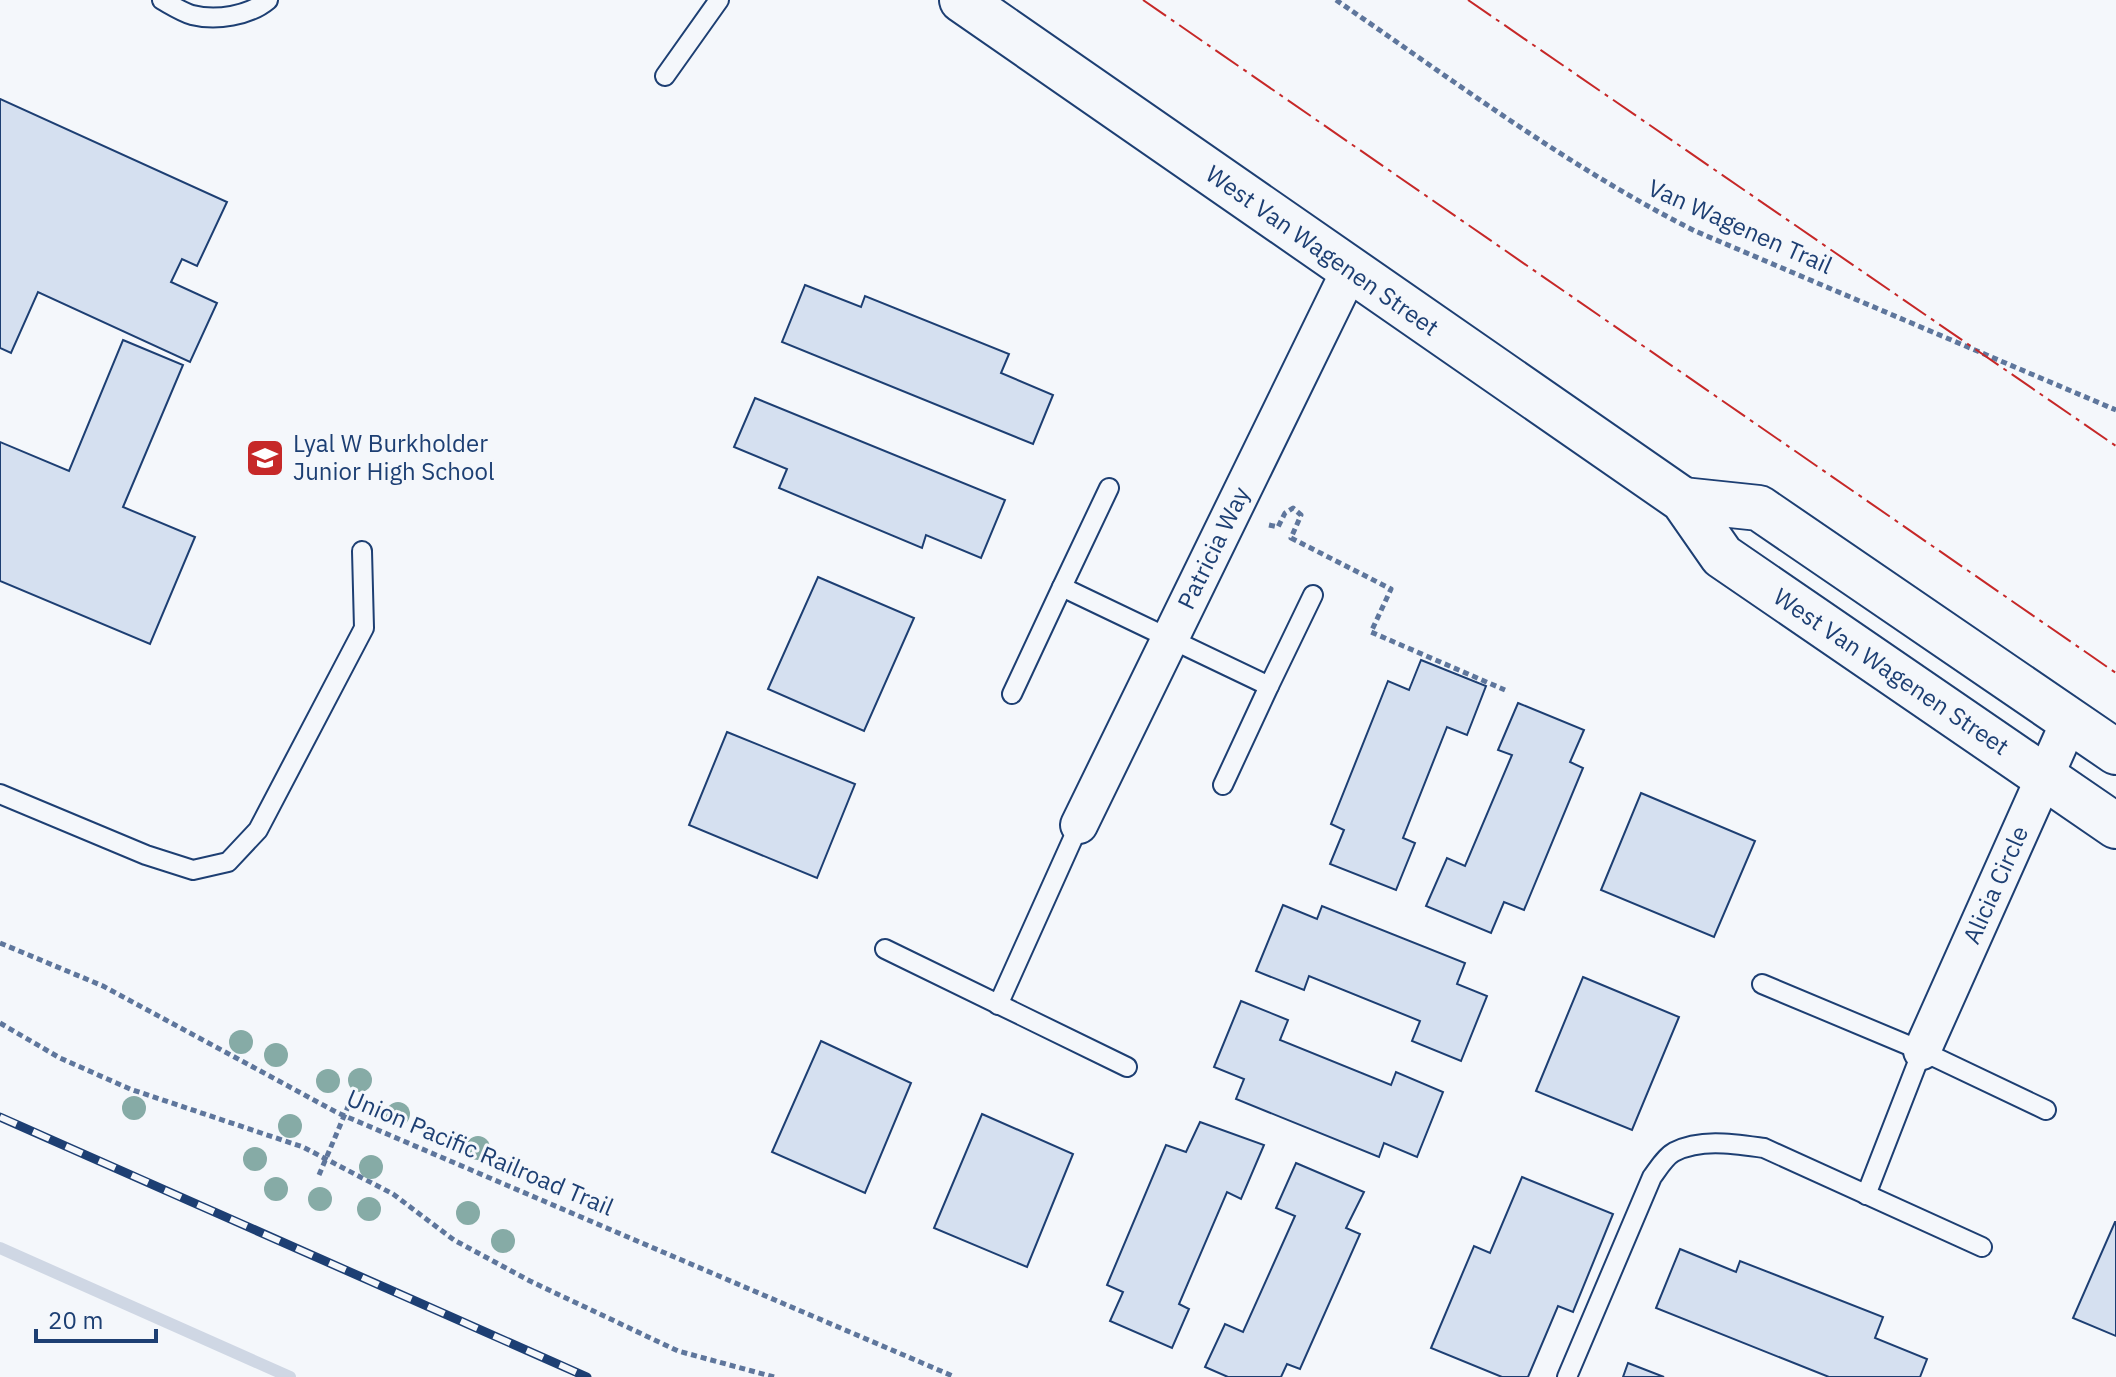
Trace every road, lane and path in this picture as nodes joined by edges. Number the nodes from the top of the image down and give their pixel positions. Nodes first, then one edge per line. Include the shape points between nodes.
1 (162, 0) edge
2 (268, 0) edge
3 (719, 0) edge
4 (962, 0) edge
5 (1336, 0) edge
6 (665, 76) dead end
7 (1350, 270) junction
8 (2116, 410) edge
9 (1109, 488) dead end
10 (1683, 500) junction
11 (1269, 525) dead end
12 (362, 551) dead end
13 (1062, 587) junction
14 (1313, 595) dead end
15 (1170, 639) junction
16 (1269, 686) junction
17 (1505, 690) dead end
18 (1012, 694) dead end
19 (2070, 720) junction
20 (2116, 752) edge
21 (2044, 777) junction
22 (1223, 785) dead end
23 (0, 794) edge
24 (1079, 825) joint
25 (2116, 826) edge
26 (0, 943) edge
27 (885, 949) dead end
28 (1762, 984) dead end
29 (998, 1005) junction
30 (0, 1023) edge
31 (1922, 1051) junction
32 (1127, 1067) dead end
33 (350, 1102) dead end
34 (2046, 1110) dead end
35 (345, 1116) junction
36 (326, 1159) junction
37 (319, 1175) dead end
38 (1866, 1195) junction
39 (1982, 1247) dead end
40 (774, 1377) edge
41 (955, 1377) edge
42 (1567, 1377) edge

1 - 2 lane via 191,15 225,17 258,9
3 - 6 lane
4 - 7 main road, West Van Wagenen Street
5 - 8 path, Van Wagenen Trail via 1650,209
7 - 10 main road, West Van Wagenen Street
7 - 15 street, Patricia Way
9 - 13 lane
10 - 19 main road, West Van Wagenen Street via 1759,508
10 - 21 main road, West Van Wagenen Street via 1722,556
11 - 17 path via 1278,527 1288,510 1298,510 1301,515 1291,538 1391,589 1371,632
12 - 23 lane via 364,628 258,830 228,862 193,870
13 - 15 lane
13 - 18 lane
14 - 16 lane
15 - 16 lane
15 - 24 street, Patricia Way
16 - 22 lane
19 - 20 main road, West Van Wagenen Street
19 - 21 street, Alicia Circle
21 - 25 main road, West Van Wagenen Street
21 - 31 street, Alicia Circle
24 - 29 lane
26 - 35 path, Union Pacific Railroad Trail via 103,986
27 - 29 lane
28 - 31 lane
29 - 32 lane
30 - 36 path via 60,1058 130,1089
31 - 34 lane
31 - 38 lane
33 - 35 path
35 - 36 path
35 - 41 path, Union Pacific Railroad Trail
36 - 37 path
36 - 40 path via 393,1194 454,1240 530,1281 678,1351
38 - 39 lane
38 - 42 lane via 1764,1148 1727,1143 1671,1153 1652,1177

